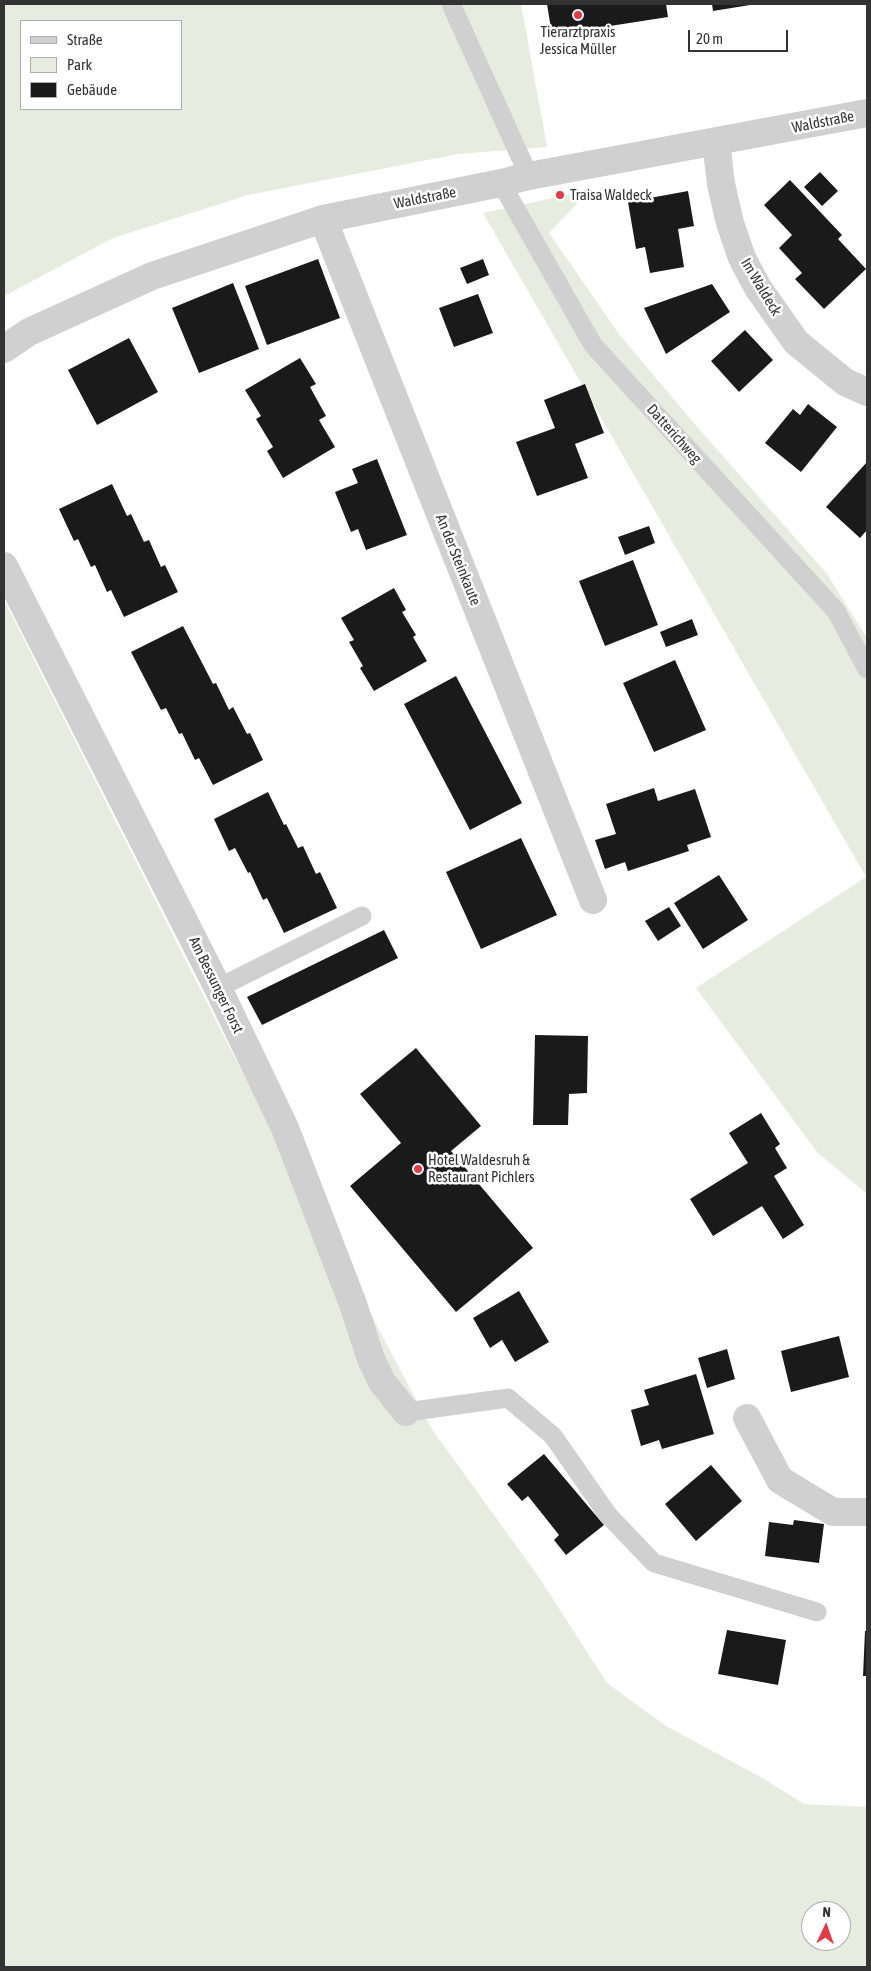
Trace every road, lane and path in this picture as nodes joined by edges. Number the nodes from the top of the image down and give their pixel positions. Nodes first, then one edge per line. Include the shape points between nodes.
1 (452, 4) edge
2 (867, 113) edge
3 (716, 142) junction
4 (529, 176) junction
5 (501, 183) junction
6 (323, 219) junction
7 (4, 349) edge
8 (867, 392) edge
9 (4, 566) edge
10 (867, 669) edge
11 (593, 900) dead end
12 (362, 916) dead end
13 (218, 988) junction
14 (406, 1412) joint
15 (747, 1418) dead end
16 (867, 1512) edge
17 (817, 1612) dead end

1 - 4 lane
2 - 3 street, Waldstraße
3 - 4 street, Waldstraße
3 - 8 street, Im Waldeck via 730,223 742,258 758,288 796,342 846,382
4 - 5 street, Waldstraße
5 - 6 street, Waldstraße
5 - 10 lane, Datterichweg via 592,345 836,611
6 - 7 street, Waldstraße via 152,276 29,332
6 - 11 street, An der Steinkaute
9 - 13 street, Am Bessunger Forst
12 - 13 lane
13 - 14 street, Am Bessunger Forst via 285,1128 382,1382
14 - 17 lane via 508,1398 553,1436 608,1515 654,1563
15 - 16 street via 780,1480 833,1512

